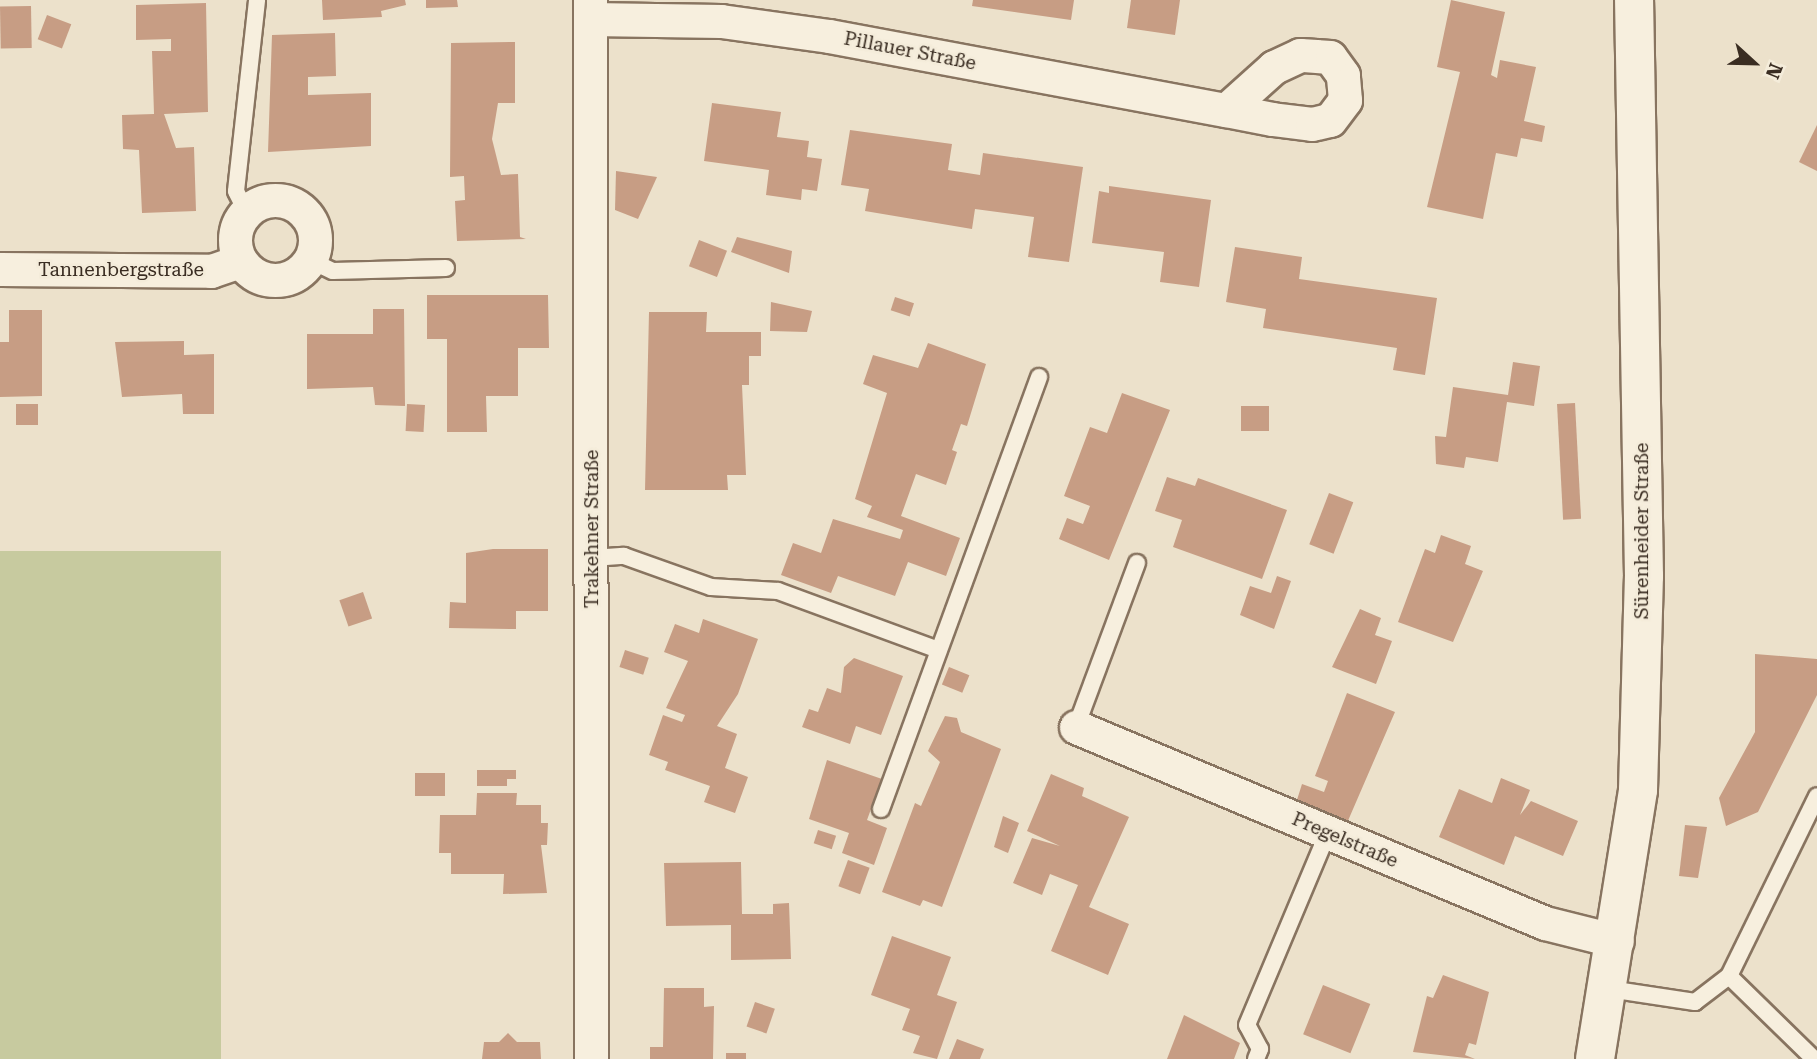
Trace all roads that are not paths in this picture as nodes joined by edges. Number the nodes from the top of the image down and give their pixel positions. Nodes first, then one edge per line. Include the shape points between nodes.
1 (257, 0) edge
2 (1634, 0) edge
3 (590, 10) edge
4 (1226, 110) dead end
5 (246, 211) junction
6 (310, 260) junction
7 (240, 261) junction
8 (0, 268) edge
9 (446, 268) dead end
10 (1039, 377) dead end
11 (592, 558) junction
12 (1137, 563) dead end
13 (938, 650) junction
14 (1076, 727) joint
15 (1817, 796) edge
16 (880, 809) dead end
17 (1328, 832) junction
18 (1617, 941) junction
19 (1729, 976) junction
20 (1609, 989) junction
21 (591, 1059) edge
22 (1256, 1059) edge
23 (1595, 1059) edge
24 (1814, 1059) edge

1 - 5 lane via 236,191
2 - 18 main road, Sürenheider Straße via 1644,576 1638,790
3 - 4 street, Pillauer Straße via 828,36
3 - 11 street, Trakehner Straße
5 - 6 street via 263,201 300,207 312,223
5 - 7 street via 236,226
6 - 7 street via 295,275 275,281 255,276
6 - 9 lane via 333,271
7 - 8 street, Tannenbergstraße via 211,271
10 - 13 lane
11 - 13 lane via 624,556 711,587 779,591
11 - 21 street, Trakehner Straße
12 - 14 lane
13 - 16 lane
14 - 17 street, Pregelstraße
15 - 19 lane
17 - 18 street, Pregelstraße via 1545,923
17 - 22 lane via 1247,1025 1260,1049
18 - 20 main road, Sürenheider Straße
19 - 20 lane via 1695,1002
19 - 24 lane
20 - 23 main road, Sürenheider Straße

